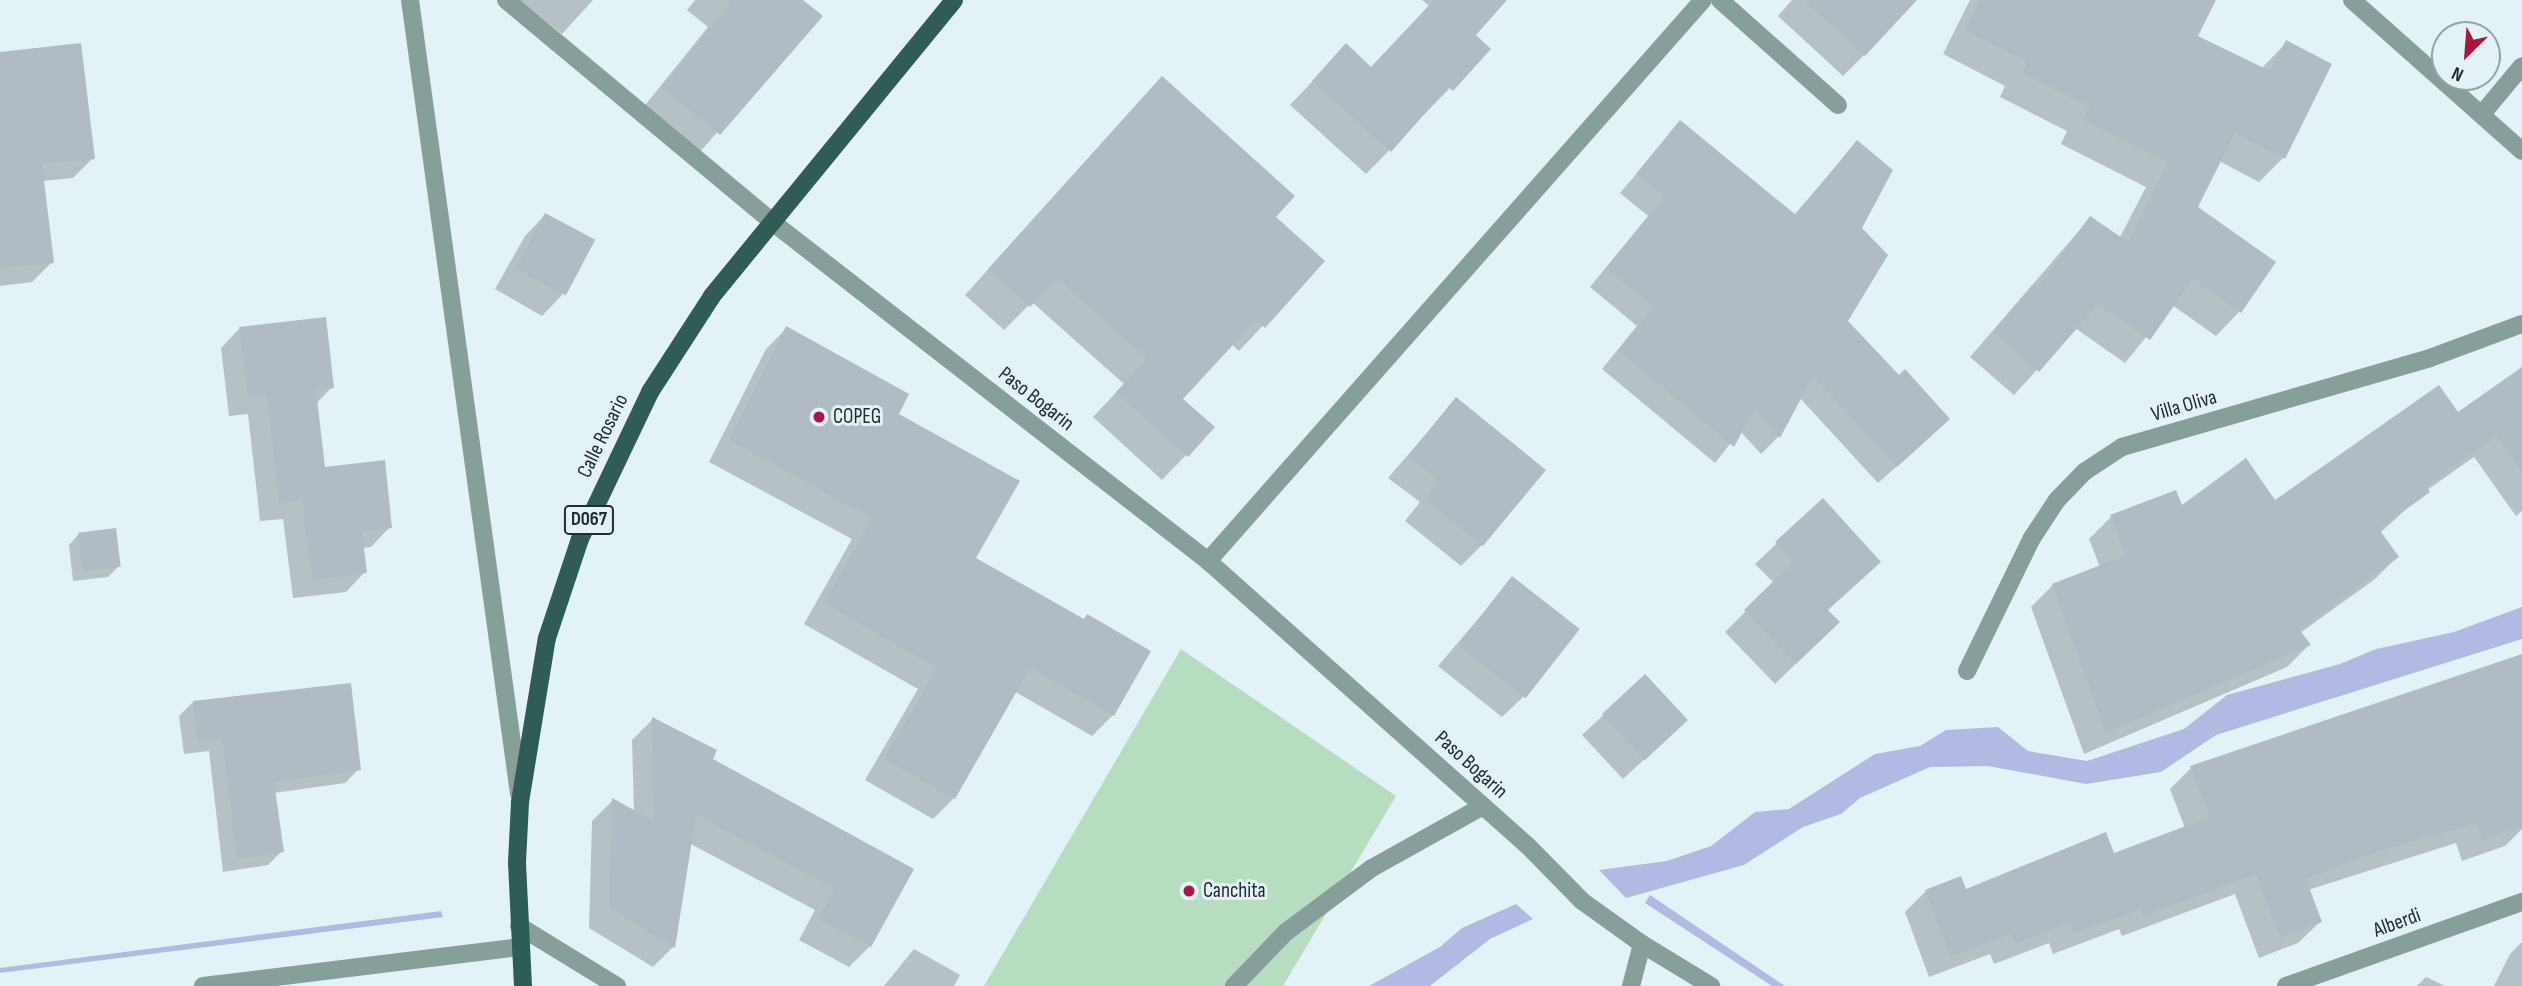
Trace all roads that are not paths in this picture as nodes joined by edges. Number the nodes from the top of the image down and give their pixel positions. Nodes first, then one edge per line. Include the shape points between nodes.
1 (410, 0) edge
2 (506, 0) edge
3 (954, 0) edge
4 (1703, 0) edge
5 (1720, 0) edge
6 (2351, 0) edge
7 (2522, 66) edge
8 (1838, 105) dead end
9 (2482, 114) junction
10 (2522, 150) edge
11 (771, 221) junction
12 (2522, 324) edge
13 (1208, 561) junction
14 (1968, 671) dead end
15 (520, 802) junction
16 (1483, 806) junction
17 (2522, 902) edge
18 (519, 926) junction
19 (1642, 944) junction
20 (520, 947) junction
21 (204, 986) edge
22 (523, 986) edge
23 (617, 986) edge
24 (1234, 986) edge
25 (1631, 986) edge
26 (1712, 986) edge
27 (2286, 986) edge

1 - 15 street
2 - 11 street, Paso Bogarin
3 - 11 main road, Calle Rosario / D067
4 - 13 street
5 - 8 street
6 - 9 street
7 - 9 street
9 - 10 street
11 - 13 street, Paso Bogarin
11 - 15 main road, Calle Rosario / D067 via 712,296 650,392 580,540 547,638
12 - 14 street, Villa Oliva via 2430,359 2122,447 2084,472 2057,500 2032,538
13 - 16 street, Paso Bogarin
15 - 18 main road, Calle Rosario / D067
16 - 19 street, Paso Bogarin via 1582,901
16 - 24 street via 1372,868 1286,932
17 - 27 street, Alberdi
18 - 20 main road, Calle Rosario / D067
18 - 23 street
19 - 25 street
19 - 26 street
20 - 21 street
20 - 22 main road, Calle Rosario / D067

